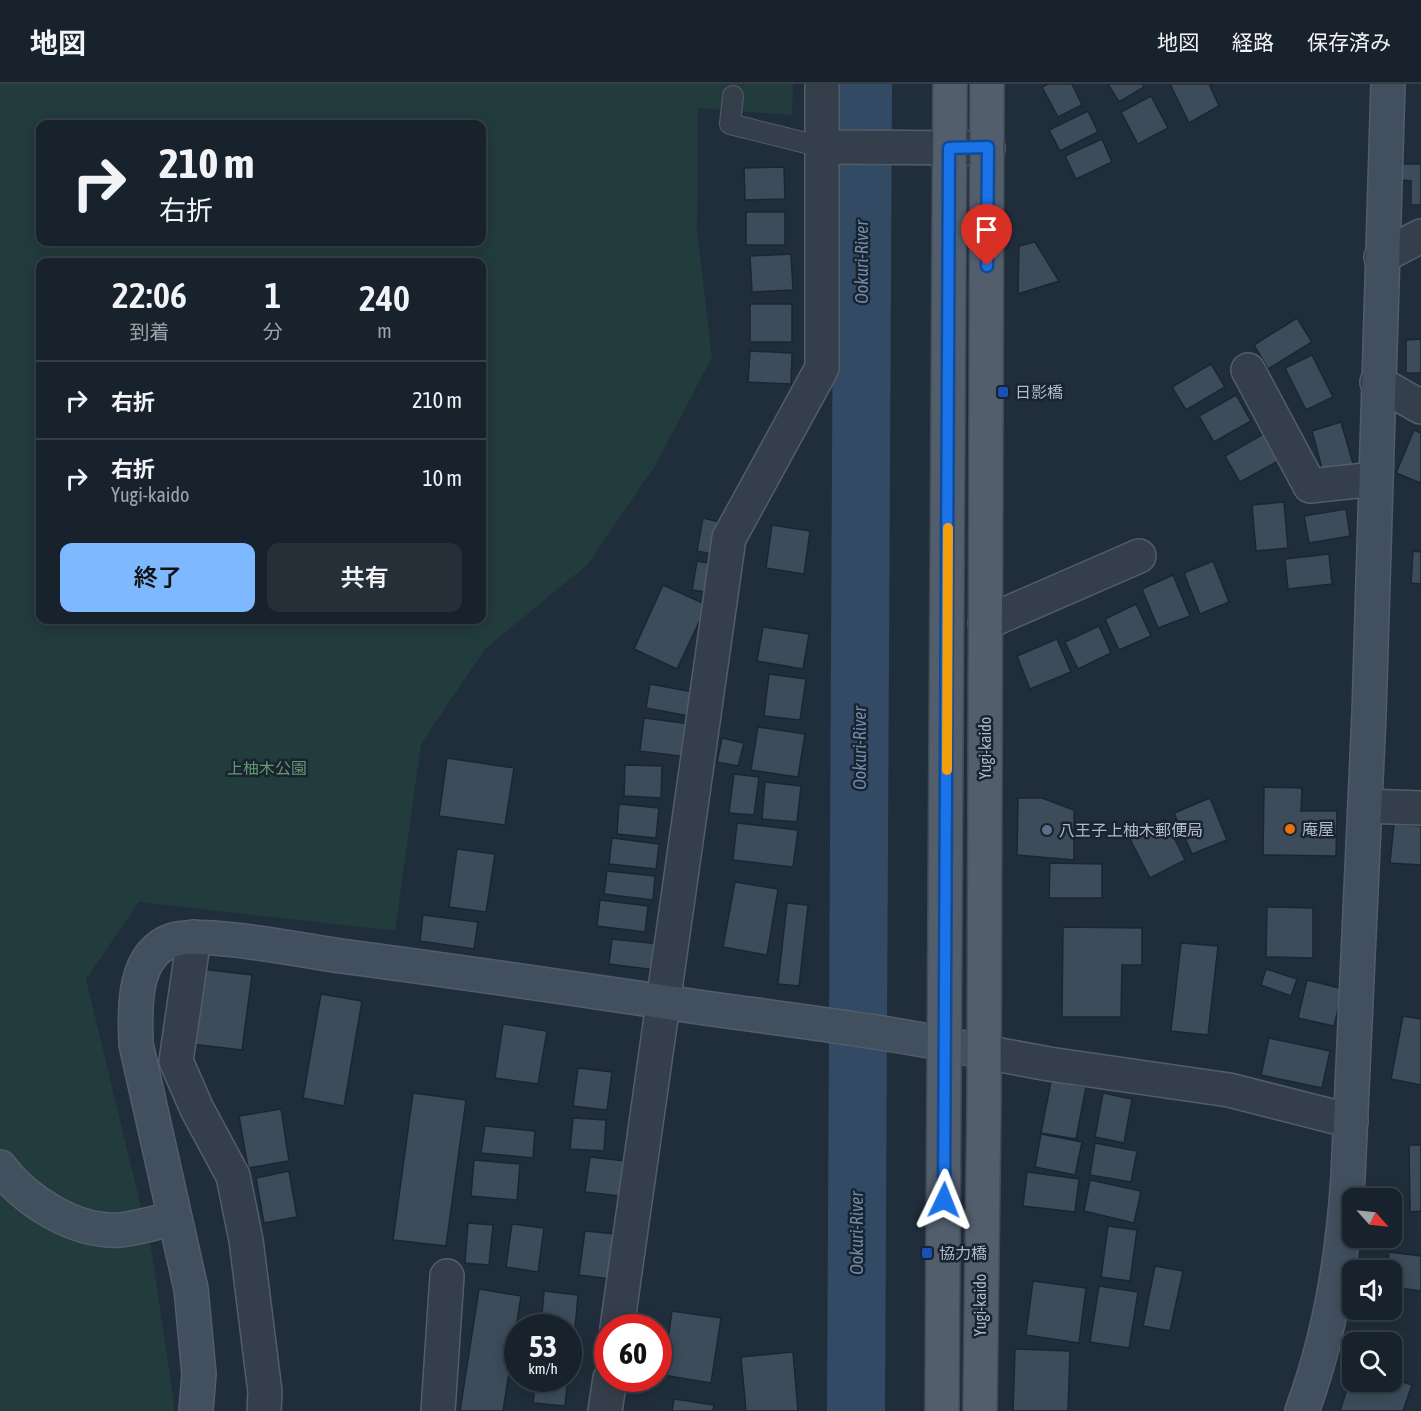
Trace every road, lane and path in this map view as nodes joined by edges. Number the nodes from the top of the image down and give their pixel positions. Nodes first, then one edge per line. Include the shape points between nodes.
1 (822, 84) edge
2 (950, 84) edge
3 (987, 84) edge
4 (1388, 84) edge
5 (733, 96) dead end
6 (988, 147) junction
7 (825, 148) junction
8 (949, 148) junction
9 (1421, 236) edge
10 (1381, 257) junction
11 (1248, 370) dead end
12 (1377, 382) junction
13 (1421, 382) edge
14 (1421, 407) edge
15 (1375, 479) junction
16 (1139, 556) dead end
17 (985, 623) junction
18 (1366, 806) junction
19 (1421, 808) edge
20 (194, 937) junction
21 (663, 1002) junction
22 (946, 1044) junction
23 (984, 1052) junction
24 (1351, 1121) junction
25 (0, 1167) edge
26 (174, 1219) junction
27 (447, 1276) dead end
28 (619, 1314) edge
29 (608, 1392) edge
30 (196, 1411) edge
31 (264, 1411) edge
32 (438, 1411) edge
33 (605, 1411) edge
34 (942, 1411) edge
35 (980, 1411) edge
36 (1302, 1411) edge

1 - 7 street
2 - 8 main road
3 - 6 main road, Yugi-kaido
4 - 10 street
5 - 7 lane via 730,124
6 - 8 street
6 - 17 main road, Yugi-kaido
7 - 8 street
7 - 21 street via 822,368 729,538
8 - 22 main road
9 - 10 street
10 - 12 street
11 - 15 street via 1310,486
12 - 13 street
12 - 14 street
12 - 15 street
15 - 18 street
16 - 17 street
17 - 23 main road, Yugi-kaido
18 - 19 street
18 - 24 street
20 - 21 street
20 - 26 street via 168,943 150,959 142,971 136,1002 136,1044
20 - 31 street via 176,1061 233,1176 266,1392
21 - 22 street
21 - 28 street
22 - 23 street
22 - 34 main road
23 - 24 street via 1229,1090
23 - 35 main road, Yugi-kaido
24 - 36 street via 1339,1264 1320,1356
25 - 26 street via 44,1207 91,1227 118,1230
26 - 30 street via 191,1289 199,1374
27 - 32 street
29 - 33 street

